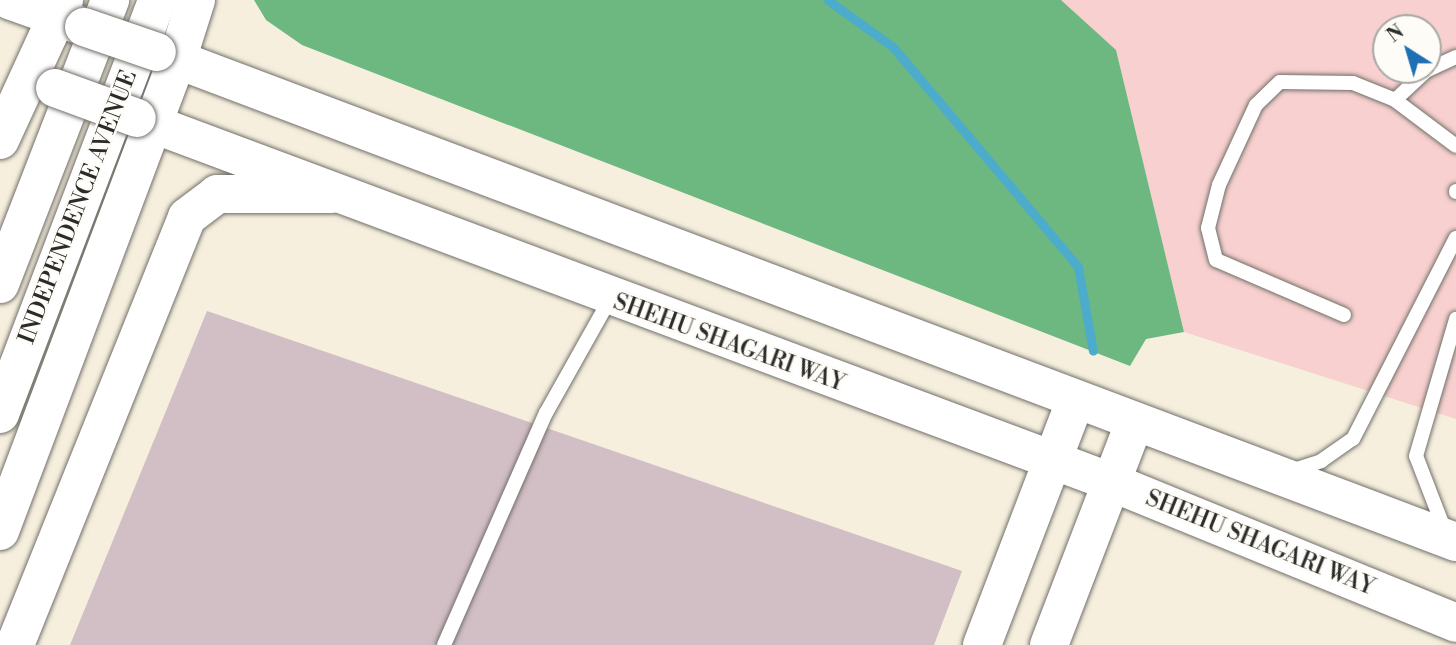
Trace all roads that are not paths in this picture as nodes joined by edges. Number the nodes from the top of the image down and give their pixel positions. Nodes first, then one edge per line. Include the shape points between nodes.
1 (9, 0) edge
2 (110, 0) edge
3 (157, 0) edge
4 (196, 0) edge
5 (68, 15) edge
6 (167, 56) junction
7 (28, 80) edge
8 (1412, 84) edge
9 (1395, 100) junction
10 (145, 121) junction
11 (0, 139) edge
12 (1456, 146) edge
13 (331, 194) junction
14 (1456, 238) edge
15 (0, 284) edge
16 (610, 299) junction
17 (1344, 315) dead end
18 (1456, 319) edge
19 (1075, 401) junction
20 (0, 414) edge
21 (1134, 424) junction
22 (1052, 460) junction
23 (1278, 475) junction
24 (1111, 482) junction
25 (0, 531) edge
26 (1452, 541) edge
27 (1456, 623) edge
28 (1055, 643) edge
29 (15, 645) edge
30 (444, 645) edge
31 (982, 645) edge

1 - 5 main road
2 - 15 main road, INDEPENDENCE AVENUE
3 - 20 main road, INDEPENDENCE AVENUE
4 - 6 main road, INDEPENDENCE AVENUE
5 - 6 main road, bridge
5 - 7 main road
6 - 10 main road, INDEPENDENCE AVENUE
6 - 19 main road
7 - 10 main road, SHEHU SHAGARI WAY, bridge
7 - 11 main road
8 - 9 lane
9 - 12 lane
9 - 17 lane via 1353,83 1280,82 1256,105 1219,185 1208,228 1216,260
10 - 13 main road, SHEHU SHAGARI WAY
10 - 25 main road, INDEPENDENCE AVENUE
13 - 16 main road, SHEHU SHAGARI WAY
13 - 29 main road via 217,194 187,216
14 - 23 lane via 1353,439 1321,461
16 - 22 main road, SHEHU SHAGARI WAY
16 - 30 lane via 546,413
18 - 26 lane via 1416,456
19 - 21 main road
19 - 22 main road
21 - 23 main road
21 - 24 main road
22 - 24 main road, SHEHU SHAGARI WAY
22 - 31 main road
23 - 26 main road
24 - 27 main road, SHEHU SHAGARI WAY
24 - 28 main road

